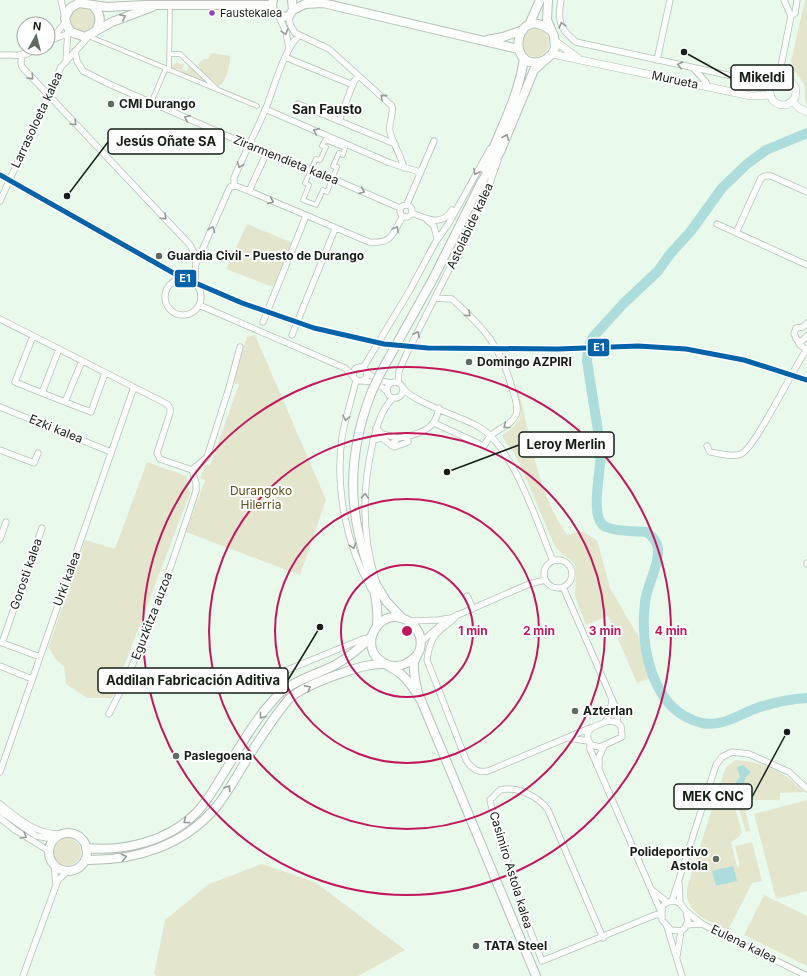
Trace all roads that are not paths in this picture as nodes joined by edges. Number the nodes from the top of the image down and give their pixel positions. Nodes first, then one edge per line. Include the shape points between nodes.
1 (60, 0) edge
2 (293, 0) edge
3 (540, 0) edge
4 (548, 0) edge
5 (561, 0) edge
6 (670, 0) edge
7 (784, 0) edge
8 (798, 0) edge
9 (86, 3) edge
10 (272, 3) edge
11 (305, 4) junction
12 (170, 6) junction
13 (152, 7) junction
14 (291, 13) junction
15 (279, 16) junction
16 (791, 16) junction
17 (68, 27) junction
18 (526, 27) junction
19 (551, 31) junction
20 (93, 35) junction
21 (56, 36) edge
22 (56, 36) edge
23 (299, 36) junction
24 (485, 40) junction
25 (555, 41) junction
26 (289, 49) junction
27 (518, 49) junction
28 (75, 51) junction
29 (169, 54) junction
30 (0, 55) edge
31 (8, 55) junction
32 (16, 56) edge
33 (22, 56) edge
34 (550, 56) junction
35 (286, 57) junction
36 (524, 58) junction
37 (581, 60) junction
38 (657, 60) junction
39 (21, 62) junction
40 (66, 62) junction
41 (693, 68) junction
42 (168, 69) junction
43 (359, 76) junction
44 (781, 79) junction
45 (773, 82) junction
46 (353, 85) junction
47 (707, 86) junction
48 (219, 90) junction
49 (48, 94) junction
50 (770, 95) junction
51 (792, 101) junction
52 (151, 103) junction
53 (298, 104) dead end
54 (257, 106) dead end
55 (265, 109) junction
56 (807, 112) edge
57 (339, 121) junction
58 (496, 139) junction
59 (434, 141) dead end
60 (249, 144) junction
61 (395, 144) junction
62 (267, 152) junction
63 (500, 152) junction
64 (404, 168) junction
65 (312, 170) junction
66 (420, 172) junction
67 (333, 178) junction
68 (480, 183) junction
69 (235, 186) junction
70 (806, 190) edge
71 (250, 192) junction
72 (466, 192) junction
73 (0, 201) edge
74 (408, 204) junction
75 (400, 208) junction
76 (412, 213) junction
77 (306, 216) junction
78 (403, 216) junction
79 (426, 218) junction
80 (717, 224) dead end
81 (335, 229) junction
82 (736, 233) junction
83 (437, 239) junction
84 (807, 265) edge
85 (196, 266) junction
86 (186, 280) junction
87 (195, 284) junction
88 (435, 298) junction
89 (199, 305) junction
90 (0, 319) edge
91 (264, 322) dead end
92 (806, 327) edge
93 (292, 335) dead end
94 (33, 336) junction
95 (807, 336) edge
96 (796, 339) junction
97 (240, 347) dead end
98 (59, 349) junction
99 (807, 350) edge
100 (82, 361) junction
101 (338, 365) junction
102 (362, 369) junction
103 (105, 373) junction
104 (355, 378) junction
105 (363, 381) junction
106 (395, 383) junction
107 (134, 387) junction
108 (403, 388) junction
109 (387, 391) junction
110 (42, 393) junction
111 (395, 398) junction
112 (414, 398) junction
113 (65, 402) junction
114 (0, 407) edge
115 (439, 408) junction
116 (434, 423) junction
117 (376, 428) junction
118 (491, 435) junction
119 (407, 437) junction
120 (398, 438) junction
121 (373, 440) junction
122 (391, 446) junction
123 (707, 446) dead end
124 (0, 450) edge
125 (112, 452) junction
126 (38, 453) dead end
127 (192, 470) junction
128 (6, 522) dead end
129 (42, 528) dead end
130 (0, 540) edge
131 (553, 561) junction
132 (545, 580) junction
133 (563, 587) junction
134 (376, 591) junction
135 (467, 596) dead end
136 (473, 609) junction
137 (457, 615) junction
138 (451, 618) junction
139 (406, 619) junction
140 (377, 625) junction
141 (371, 637) junction
142 (1, 642) edge
143 (421, 642) junction
144 (416, 656) junction
145 (40, 657) junction
146 (386, 664) junction
147 (0, 666) edge
148 (32, 679) junction
149 (238, 690) dead end
150 (612, 700) junction
151 (422, 702) junction
152 (109, 714) dead end
153 (605, 722) junction
154 (618, 723) junction
155 (590, 728) junction
156 (566, 738) junction
157 (589, 743) junction
158 (604, 746) junction
159 (599, 768) junction
160 (0, 772) edge
161 (807, 788) edge
162 (0, 804) edge
163 (0, 811) edge
164 (0, 818) edge
165 (57, 837) junction
166 (86, 848) junction
167 (49, 851) junction
168 (85, 860) junction
169 (54, 864) junction
170 (68, 871) junction
171 (679, 880) junction
172 (56, 884) junction
173 (650, 888) junction
174 (670, 901) junction
175 (680, 903) junction
176 (686, 911) junction
177 (662, 916) junction
178 (702, 924) junction
179 (686, 925) junction
180 (668, 927) junction
181 (681, 931) junction
182 (602, 938) junction
183 (677, 956) junction
184 (23, 976) edge
185 (536, 976) edge
186 (682, 976) edge
187 (807, 976) edge

1 - 17 street
2 - 11 main road
2 - 14 main road
3 - 18 main road
4 - 19 main road
38 -> 5 street via 576,42 564,32 559,10
6 - 38 street
7 - 16 street
8 - 16 street via 795,13
9 - 13 main road
9 - 17 main road via 74,5 67,12
9 - 20 main road via 99,15 100,21
10 - 12 main road
10 - 15 main road via 273,12
11 - 14 main road
11 - 24 main road via 323,3
12 - 13 main road
12 - 29 street
20 -> 13 main road via 124,17
14 - 15 main road
14 - 23 street via 292,28
15 -> 26 street via 286,32
16 - 44 street via 781,66
17 - 20 main road via 80,37
17 - 21 street
17 - 22 street
17 - 40 street
18 - 19 main road via 537,24
18 - 24 main road via 503,37
18 - 27 main road via 517,42
19 - 25 main road
20 - 28 street, Larrasoloeta kalea
20 - 42 street
23 - 26 street
23 - 43 street via 329,49
24 - 27 main road
25 - 34 main road
25 - 37 street, Murueta
26 - 35 street
27 - 36 main road
28 - 40 street, Larrasoloeta kalea
28 - 52 street, Zirarmendieta kalea via 83,71
29 - 42 street
29 - 48 street via 180,54
30 - 31 street
31 - 32 street
31 - 39 street
33 - 39 street
34 - 36 main road via 540,62
34 - 37 street, Murueta
63 -> 34 main road via 534,70
35 - 46 street
35 - 55 street
36 - 58 main road via 522,79
37 - 47 street, Murueta
41 -> 38 street
39 -> 49 street via 22,67
40 - 49 street, Larrasoloeta kalea
41 - 45 street via 755,81
41 - 47 street
42 - 48 street
42 - 52 street
43 - 46 street
61 -> 43 street via 390,131 392,106
44 - 45 street
44 - 51 street via 789,80 794,86 796,94
45 - 50 street via 769,90
46 - 57 street
47 - 50 street, Murueta via 751,96
48 - 54 street
49 - 73 street, Larrasoloeta kalea
49 -> 85 street via 187,240 194,251
50 - 51 street via 774,102 781,105
51 - 56 street
60 -> 52 street, Zirarmendieta kalea
53 - 57 street
55 - 60 street
64 -> 55 street
57 - 61 street
58 - 68 main road
58 -> 72 street
59 - 66 street
60 - 62 street, Zirarmendieta kalea
60 -> 69 street via 234,178
61 - 64 street
62 - 65 street, Zirarmendieta kalea
62 - 71 street
63 - 68 main road
63 - 88 street, Astolabide kalea via 484,200
64 - 66 street
65 - 67 street, Zirarmendieta kalea
65 - 67 street via 305,183 309,185 303,200 316,206 323,190 327,192
65 - 67 street via 316,159 320,160 326,147 322,146 325,140 345,148 343,154 339,153 333,166 337,167
66 - 74 street
67 -> 75 street, Zirarmendieta kalea
68 - 134 main road, bridge via 438,270 381,372 360,424 352,481 354,513
69 - 71 street
85 -> 69 street via 230,187
70 - 82 street via 771,176 761,178
71 -> 77 street
72 - 79 street, Astolabide kalea via 446,218
72 - 83 street
74 - 75 street
74 - 76 street via 412,208
75 - 78 street via 400,214
76 - 78 street
76 - 79 street, Astolabide kalea
77 - 81 street
77 - 91 street
81 -> 78 street via 369,242 380,243 387,241 394,233
79 - 83 street, Astolabide kalea via 434,226
80 - 82 street
81 - 93 street
82 - 84 street
83 - 102 street
85 - 86 street
85 - 87 street
86 - 87 street
86 - 89 street via 175,281 167,289 167,306 180,315 191,313
87 - 89 street via 201,294
106 -> 88 street, Astolabide kalea via 403,360
88 -> 118 street via 452,299 481,325 497,347 504,364 516,404 516,414 510,424
89 - 101 street
90 - 94 street
92 - 96 street via 798,327 794,332
94 - 98 street
94 - 110 street via 15,382
95 - 96 street via 802,340
96 - 99 street
97 - 127 street via 230,388 206,457
98 - 100 street
98 - 110 street
99 - 123 street via 743,453 736,456 710,452
100 - 103 street
100 - 113 street
101 - 102 street
101 - 104 street via 347,369
102 - 104 street via 354,372
102 - 105 street via 366,378
102 - 106 street via 384,382
103 - 107 street
103 - 113 street via 91,412
104 - 105 street
104 -> 134 street via 342,437 340,484 349,534 365,578
105 - 109 street via 380,385
106 - 108 street
106 - 109 street via 388,387
107 - 125 street, Urki kalea
107 - 127 street via 170,408 157,453 160,459
108 - 111 street via 402,393
108 - 112 street
109 - 111 street
110 - 113 street
111 - 112 street
111 - 117 street via 382,411
112 - 115 street
114 - 125 street, Ezki kalea
115 - 116 street
115 - 118 street via 480,427
116 - 118 street via 484,446
116 - 119 street
117 - 120 street via 382,434
117 - 121 street
118 - 131 street via 512,463
119 - 120 street
119 - 122 street via 408,442 398,447
120 - 122 street
121 - 122 street via 382,438
134 -> 121 street via 370,560 365,504 366,479
124 - 126 street via 34,463
125 - 145 street, Urki kalea
127 - 152 street, Eguzkitza auzoa via 196,491 159,600 128,677
128 - 130 street
129 - 142 street, Gorosti kalea
131 - 132 street via 546,567
131 - 133 street via 566,563 571,571 570,580
132 - 133 street via 555,588
132 - 136 street via 529,584
133 - 150 street
134 - 139 main road
134 - 140 main road
135 - 136 street
136 - 137 street
137 - 138 street
137 - 156 street via 454,621 435,634 429,646 427,660 466,760 476,771 488,771
138 - 139 street
138 - 143 street
139 - 140 main road via 388,618
139 - 143 main road via 419,634
140 - 141 main road
141 - 146 main road via 374,653
141 - 149 street
141 -> 166 main road via 352,655 300,680 277,696 196,813 177,828 152,840 129,846 106,850
142 - 145 street
143 - 144 main road
144 - 146 main road via 402,665
144 - 151 main road via 414,675
145 - 148 street, Urki kalea
146 - 151 main road via 403,676
168 -> 146 main road via 109,860 151,852 172,843 217,806 291,697 325,679 375,664
147 - 148 street
148 - 160 street, Urki kalea
150 - 153 street via 610,713
150 - 154 street
151 - 185 main road
153 - 154 street
153 - 155 street
154 - 158 street via 622,729 622,737
155 - 156 street
155 - 157 street via 587,734
156 - 157 street
157 - 158 street via 596,747
157 - 159 street
158 - 159 street via 599,757
159 - 173 street
161 - 171 street via 789,772 749,754 732,752 722,757 716,765
162 - 165 street via 39,831
163 - 165 street via 36,836
164 -> 167 street
165 - 166 main road via 68,833 76,835 83,840
165 - 167 main road
166 - 168 main road
167 - 169 main road
168 - 170 main road via 80,867
169 - 170 main road
169 - 172 street
170 - 172 street
171 - 174 street
171 - 175 street
172 - 184 street
173 - 174 street
173 - 177 street
174 - 175 street
174 - 177 street via 662,907
175 - 176 street
176 - 178 street, Eulena kalea
176 - 179 street
177 - 180 street
177 - 182 street, Casimiro Astola kalea via 649,918
178 - 179 street, Eulena kalea
178 - 187 street, Eulena kalea
179 - 181 street
180 - 181 street
180 - 183 street
181 - 183 street
182 - 182 street, Casimiro Astola kalea via 542,961 525,917 492,809 490,800 500,790 516,789 539,800 548,810
183 - 186 street

